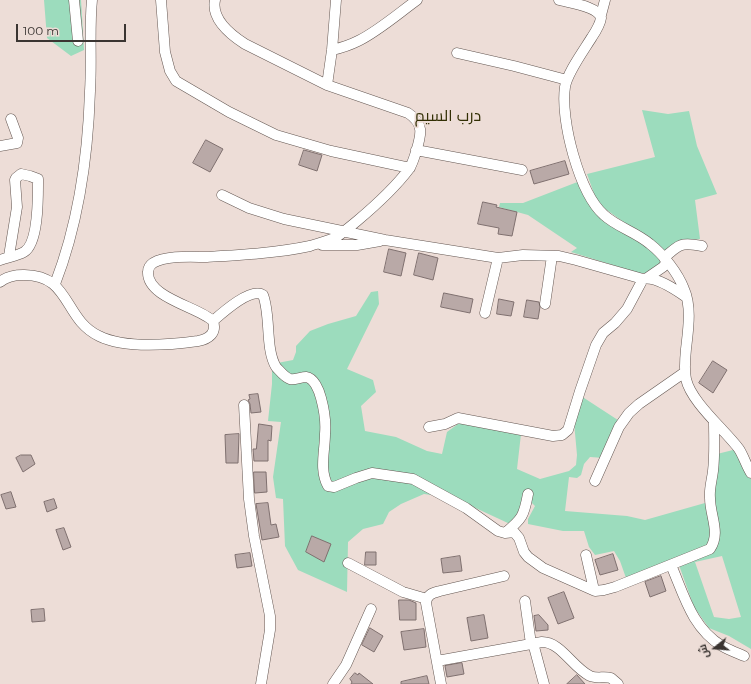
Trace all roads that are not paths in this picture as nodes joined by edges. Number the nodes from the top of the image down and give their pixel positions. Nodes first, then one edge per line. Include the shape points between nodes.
1 (74, 0) edge
2 (92, 0) edge
3 (161, 0) edge
4 (215, 0) edge
5 (336, 0) edge
6 (417, 0) edge
7 (559, 0) edge
8 (605, 0) edge
9 (601, 15) junction
10 (78, 41) dead end
11 (332, 50) junction
12 (457, 53) dead end
13 (567, 80) junction
14 (327, 85) junction
15 (11, 119) dead end
16 (0, 146) edge
17 (416, 150) junction
18 (410, 168) junction
19 (522, 170) dead end
20 (222, 195) dead end
21 (344, 231) junction
22 (385, 240) junction
23 (310, 246) junction
24 (702, 246) dead end
25 (552, 256) junction
26 (5, 258) edge
27 (498, 258) junction
28 (665, 260) junction
29 (1, 277) edge
30 (645, 279) junction
31 (55, 284) junction
32 (686, 297) junction
33 (545, 304) dead end
34 (485, 313) dead end
35 (213, 321) junction
36 (685, 372) junction
37 (244, 405) dead end
38 (714, 421) junction
39 (430, 427) dead end
40 (751, 473) edge
41 (595, 482) dead end
42 (528, 494) dead end
43 (505, 533) junction
44 (586, 555) dead end
45 (348, 564) dead end
46 (671, 565) junction
47 (504, 576) dead end
48 (594, 590) junction
49 (427, 599) junction
50 (525, 601) dead end
51 (371, 610) dead end
52 (532, 644) junction
53 (744, 656) dead end
54 (438, 661) junction
55 (261, 684) edge
56 (333, 684) edge
57 (441, 684) edge
58 (544, 684) edge
59 (618, 684) edge

1 - 10 street
2 - 31 street via 89,120 83,169 73,231
3 - 18 street via 165,52 170,71 176,81 229,112 276,135 331,151
4 - 14 street via 214,5 220,21 234,37
5 - 11 street
6 - 11 street via 365,37
7 - 9 street via 595,10
8 - 9 street
9 - 13 street via 601,21
11 - 14 street
12 - 13 street
13 - 28 street via 565,102 569,135 575,162 586,191 603,214 650,244
14 - 17 street via 397,108 413,116 418,121 420,131
15 - 16 street via 18,138 17,143
17 - 18 street
17 - 19 street
18 - 21 street via 387,195
20 - 21 street via 266,214 302,224
21 - 22 street
21 - 23 street via 329,240
22 - 23 street via 357,245
22 - 27 street
23 - 35 street via 161,260 150,265 149,280 159,291
24 - 28 street via 680,245
25 - 27 street via 523,255
25 - 30 street
25 - 33 street
26 - 26 street via 17,207 15,180 21,174 30,176 38,179 38,215 31,243 25,251
27 - 34 street
28 - 30 street via 663,267
28 - 32 street via 678,277
29 - 31 street via 30,274
30 - 32 street via 672,288
30 - 39 street via 627,309 603,333 596,345 571,424 565,434 553,436 458,418
31 - 35 street via 86,328 115,342 145,345 200,341 213,334
32 - 36 street via 688,326
35 - 43 street via 241,300 255,293 263,295 275,365 290,379 307,377 315,382 321,397 326,435 323,452 324,472 328,486 334,487 372,474 413,479
36 - 38 street via 689,387
36 - 41 street via 629,413 619,427
37 - 55 street via 249,499 254,536 269,609 275,625
38 - 40 street via 738,448
38 - 46 street via 710,498 715,528 714,543 710,549
42 - 43 street via 525,512
43 - 48 street via 514,532 528,557 543,568
44 - 48 street
45 - 49 street via 403,592
46 - 48 street via 615,587
46 - 53 street via 691,615 706,634 722,646
47 - 49 street via 440,591 431,594
49 - 54 street
50 - 52 street
51 - 56 street via 346,665
52 - 54 street
52 - 58 street
52 - 59 street via 553,644 582,671 596,678 611,678
54 - 57 street

